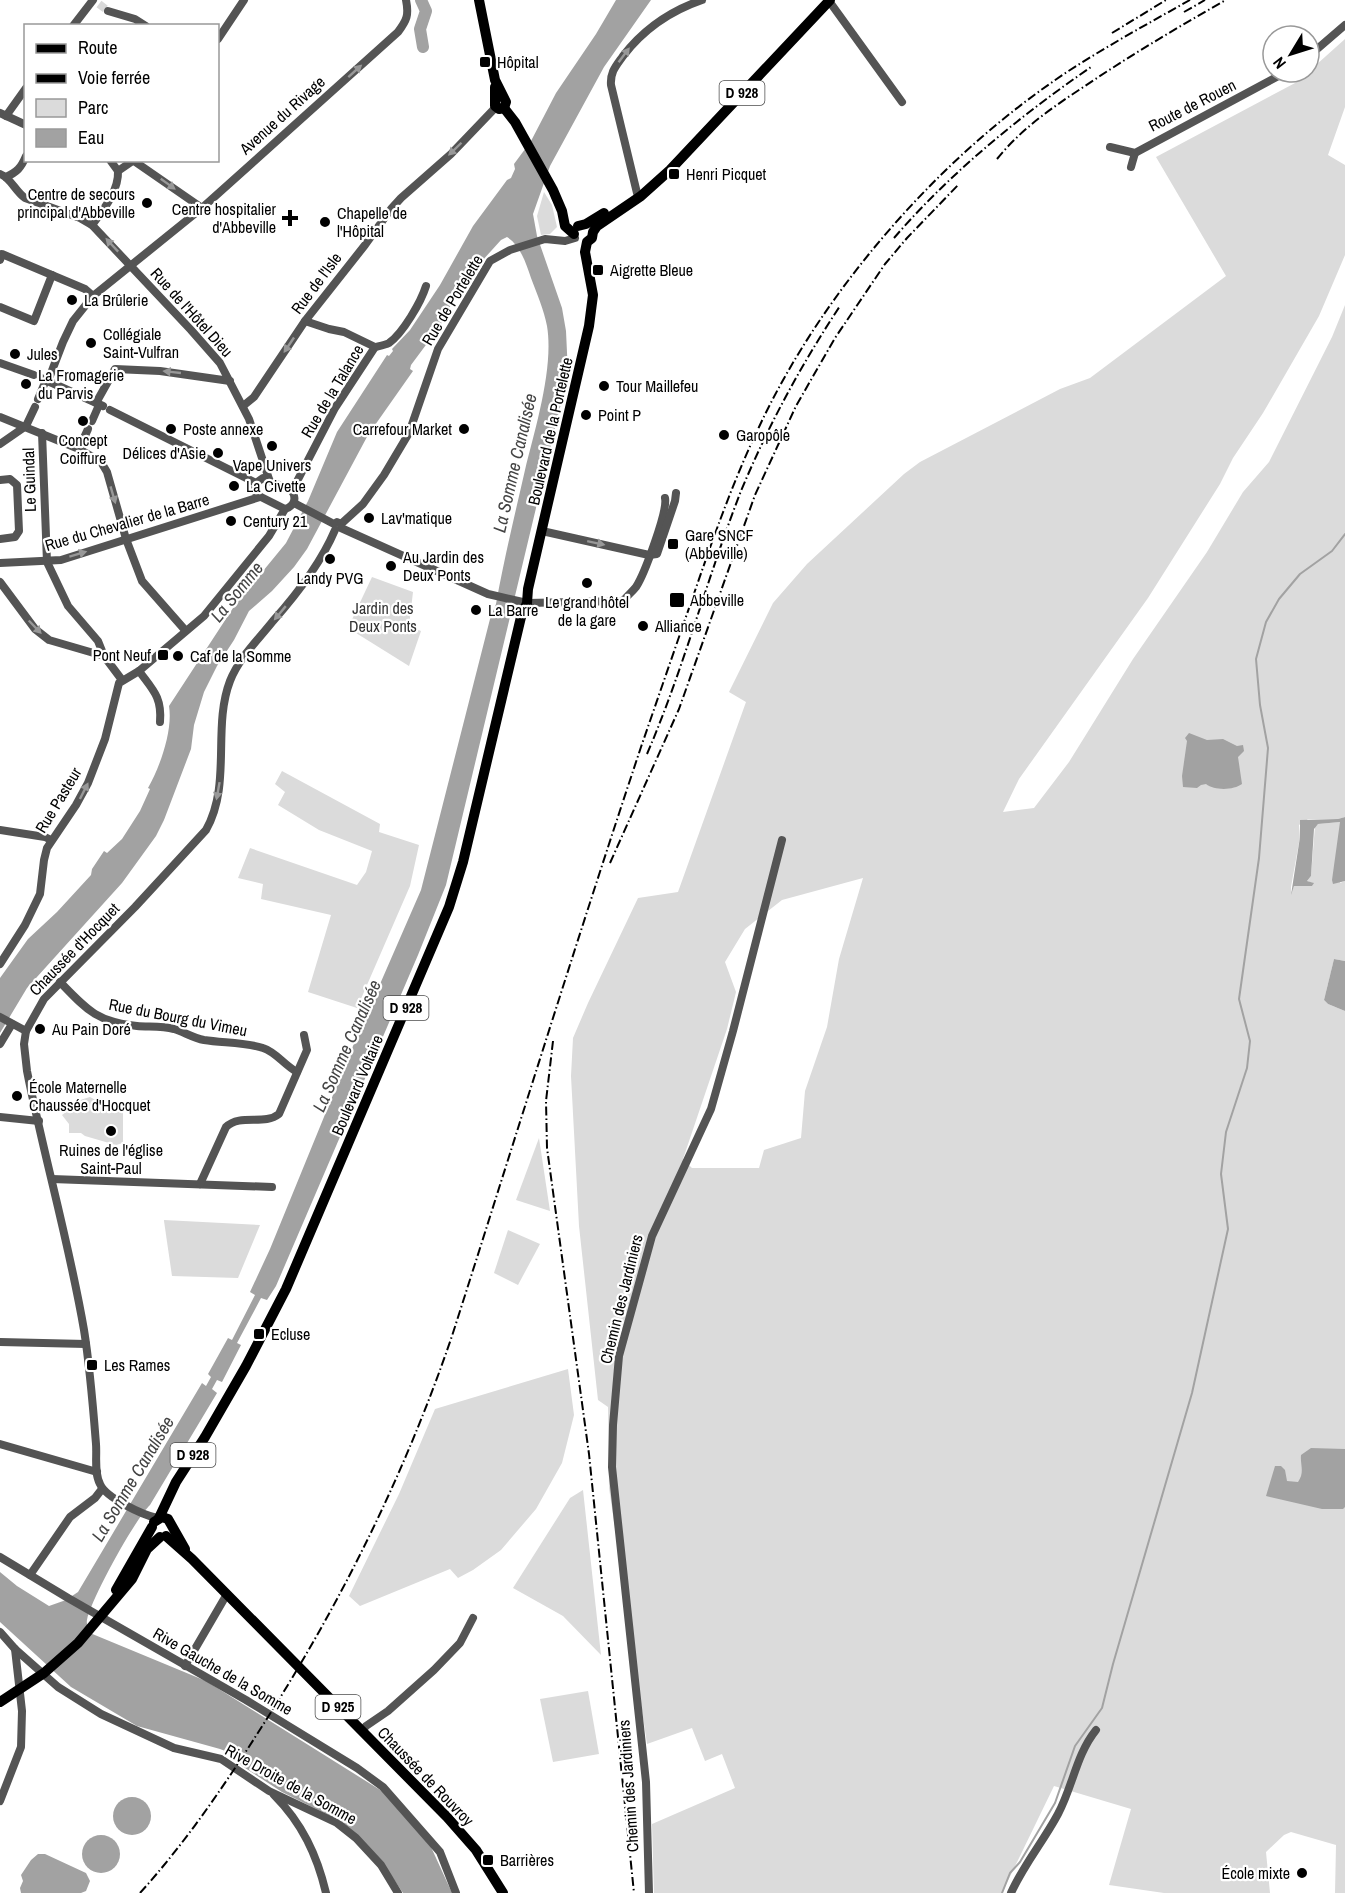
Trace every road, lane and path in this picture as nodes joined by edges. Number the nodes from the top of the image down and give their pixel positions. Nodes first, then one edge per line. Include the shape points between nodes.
1 (244, 0) edge
2 (406, 0) edge
3 (479, 0) edge
4 (702, 0) edge
5 (95, 1) edge
6 (829, 1) edge
7 (108, 11) tunnel mouth
8 (75, 24) edge
9 (143, 24) edge
10 (1345, 25) edge
11 (219, 38) edge
12 (1321, 46) edge
13 (1264, 84) edge
14 (24, 90) edge
15 (902, 102) dead end
16 (500, 103) junction
17 (3, 115) edge
18 (24, 126) edge
19 (1110, 147) dead end
20 (1135, 153) junction
21 (24, 161) edge
22 (111, 162) edge
23 (131, 162) edge
24 (137, 162) edge
25 (1131, 167) dead end
26 (118, 171) junction
27 (3, 175) edge
28 (639, 195) junction
29 (201, 208) junction
30 (562, 211) junction
31 (92, 225) junction
32 (565, 226) junction
33 (581, 234) junction
34 (548, 239) junction
35 (0, 260) edge
36 (131, 266) junction
37 (52, 275) junction
38 (426, 286) dead end
39 (93, 296) junction
40 (0, 308) edge
41 (305, 321) junction
42 (375, 347) junction
43 (0, 363) edge
44 (42, 379) junction
45 (230, 381) junction
46 (102, 406) junction
47 (243, 406) junction
48 (0, 417) edge
49 (26, 426) junction
50 (42, 434) junction
51 (1, 440) edge
52 (79, 449) junction
53 (384, 475) joint
54 (269, 478) junction
55 (0, 480) edge
56 (256, 483) junction
57 (292, 491) junction
58 (676, 492) dead end
59 (260, 497) junction
60 (665, 498) dead end
61 (298, 505) junction
62 (285, 509) junction
63 (336, 525) junction
64 (542, 531) junction
65 (0, 539) edge
66 (126, 539) junction
67 (653, 555) junction
68 (47, 562) junction
69 (0, 563) edge
70 (0, 582) edge
71 (522, 602) junction
72 (185, 630) junction
73 (104, 656) junction
74 (139, 671) junction
75 (122, 680) junction
76 (160, 722) dead end
77 (0, 830) edge
78 (51, 840) junction
79 (782, 840) dead end
80 (0, 964) edge
81 (60, 982) junction
82 (0, 1017) edge
83 (10, 1023) junction
84 (26, 1032) junction
85 (304, 1035) dead end
86 (0, 1044) edge
87 (297, 1072) junction
88 (0, 1117) edge
89 (39, 1122) junction
90 (52, 1179) junction
91 (200, 1184) junction
92 (272, 1187) dead end
93 (0, 1342) edge
94 (86, 1344) junction
95 (0, 1444) edge
96 (97, 1472) junction
97 (102, 1489) junction
98 (160, 1522) junction
99 (163, 1536) junction
100 (0, 1557) edge
101 (192, 1559) junction
102 (30, 1575) junction
103 (227, 1594) junction
104 (106, 1608) junction
105 (473, 1618) dead end
106 (0, 1632) edge
107 (15, 1649) junction
108 (185, 1666) junction
109 (0, 1702) edge
110 (1096, 1730) dead end
111 (363, 1731) junction
112 (269, 1791) junction
113 (0, 1802) edge
114 (326, 1893) edge
115 (398, 1893) edge
116 (456, 1893) edge
117 (503, 1893) edge
118 (649, 1893) edge
119 (1011, 1893) edge

1 - 11 street
29 -> 2 street, Avenue du Rivage via 398,32 407,21
3 - 16 main road
28 -> 4 street via 610,85 613,69 643,33
5 - 8 street
6 - 15 street
6 - 28 main road, D 928 via 653,186
7 - 9 street
10 - 12 street
13 - 20 street, Route de Rouen
14 - 17 street
16 - 30 main road via 511,114
16 -> 41 street, Rue de l'Isle via 401,198
17 - 18 street
19 - 20 street
20 - 25 street
21 - 27 street via 17,172
22 - 26 street
23 - 26 street
24 -> 29 street
26 - 31 street via 118,182
27 - 31 street via 25,198
28 - 33 main road, D 928
29 - 36 street, Avenue du Rivage
30 - 32 main road
30 - 33 main road
36 -> 31 street, Rue de l'Hôtel Dieu
32 - 33 main road
32 - 34 street, Rue de Portelette
33 - 34 street, Rue de Portelette via 565,241
33 - 64 main road, Boulevard de la Portelette / D 928 via 593,295 590,326
34 - 53 street, Rue de Portelette via 510,250 490,261 438,350 409,433
35 - 37 street via 2,254
36 - 39 street, Avenue du Rivage
36 - 45 street, Rue de l'Hôtel Dieu via 220,363
37 - 39 street
37 - 40 street via 34,321
38 - 42 street, Rue de la Talance via 407,322 388,343
39 - 44 street, Avenue du Rivage via 74,321
41 - 42 street via 344,332
41 -> 47 street, Rue de l'Isle via 254,397
42 - 57 street, Rue de la Talance via 335,408
43 - 44 street
44 - 46 street
44 - 49 street, Avenue du Rivage
45 -> 46 street via 115,369
45 - 47 street, Rue de l'Hôtel Dieu
46 - 52 street
46 - 56 street
47 - 54 street, Rue de l'Hôtel Dieu
48 - 49 street
49 - 50 street
49 - 51 street
50 - 52 street
50 - 68 street, Le Guindal
52 -> 66 street via 101,462 107,472
53 - 63 street, Chaussée d'Hocquet via 363,504
54 - 56 street
54 - 57 street
55 - 65 street via 10,479 17,485 19,531 15,537
56 - 59 street
57 - 61 street
58 - 67 street
59 - 62 street
59 - 66 street, Rue du Chevalier de la Barre
60 - 67 street
61 - 62 street
61 - 63 street
62 - 72 street via 269,536 204,616
63 - 71 street via 488,594
63 -> 81 street, Chaussée d'Hocquet via 305,581 244,656 230,682 222,733 220,788 206,830
64 -> 67 street
64 - 71 main road, Boulevard de la Portelette / D 928
68 -> 66 street, Rue du Chevalier de la Barre
66 - 72 street via 142,581
67 - 71 street via 623,601
68 - 69 street, Rue du Chevalier de la Barre
68 - 73 street via 68,606 98,641
70 -> 73 street via 35,629 49,640
71 - 98 main road, Boulevard Voltaire / D 928 via 464,862 449,907 286,1289 206,1445
72 - 74 street
73 - 75 street
74 - 75 street
74 - 76 street via 158,696
78 -> 75 street, Rue Pasteur via 85,790
77 - 78 street
78 - 80 street, Rue Pasteur via 40,894
79 - 118 street, Chemin des Jardiniers via 711,1109 652,1236 619,1356 612,1467 646,1782
81 - 84 street, Chaussée d'Hocquet via 44,999
81 - 87 street, Rue du Bourg du Vimeu via 82,1005 104,1020 175,1029 189,1037 261,1047
82 - 83 street
83 - 84 street
83 - 86 street
84 - 89 street, Chaussée d'Hocquet via 27,1071
85 - 87 street via 307,1050
87 - 91 street via 276,1117 237,1120 226,1127
88 - 89 street
89 - 90 street, Chaussée d'Hocquet
90 - 91 street
90 - 94 street, Chaussée d'Hocquet
91 - 92 street
93 - 94 street
94 - 96 street, Chaussée d'Hocquet
95 - 96 street
96 - 97 street, Chaussée d'Hocquet
97 - 98 street
97 - 102 street via 70,1517
98 - 99 main road, Chaussée de Rouvroy via 155,1533
98 - 99 main road via 170,1533
98 - 101 main road, Chaussée de Rouvroy / D 925
98 - 104 main road, Boulevard Voltaire / D 928
99 - 101 main road, Chaussée de Rouvroy / D 925
99 - 104 main road, D 928 via 151,1544 132,1579
100 - 102 street, Rive Gauche de la Somme
101 - 103 main road, Chaussée de Rouvroy / D 925
102 - 108 street, Rive Gauche de la Somme
103 - 108 street
103 - 111 main road, Chaussée de Rouvroy / D 925
104 - 109 main road, D 928 via 63,1658
105 - 111 street via 460,1643 441,1664
106 - 107 street, Rive Droite de la Somme
107 - 112 street, Rive Droite de la Somme via 58,1687 101,1714 174,1748 221,1760
107 - 113 street via 22,1711 21,1747
108 - 116 street, Rive Gauche de la Somme via 382,1786 441,1852
110 - 119 street via 1081,1753 1058,1813 1023,1866
111 - 117 main road, Chaussée de Rouvroy / D 925 via 468,1841
112 - 114 street via 288,1809 309,1841
112 - 115 street, Rive Droite de la Somme via 337,1823 356,1838 381,1865

